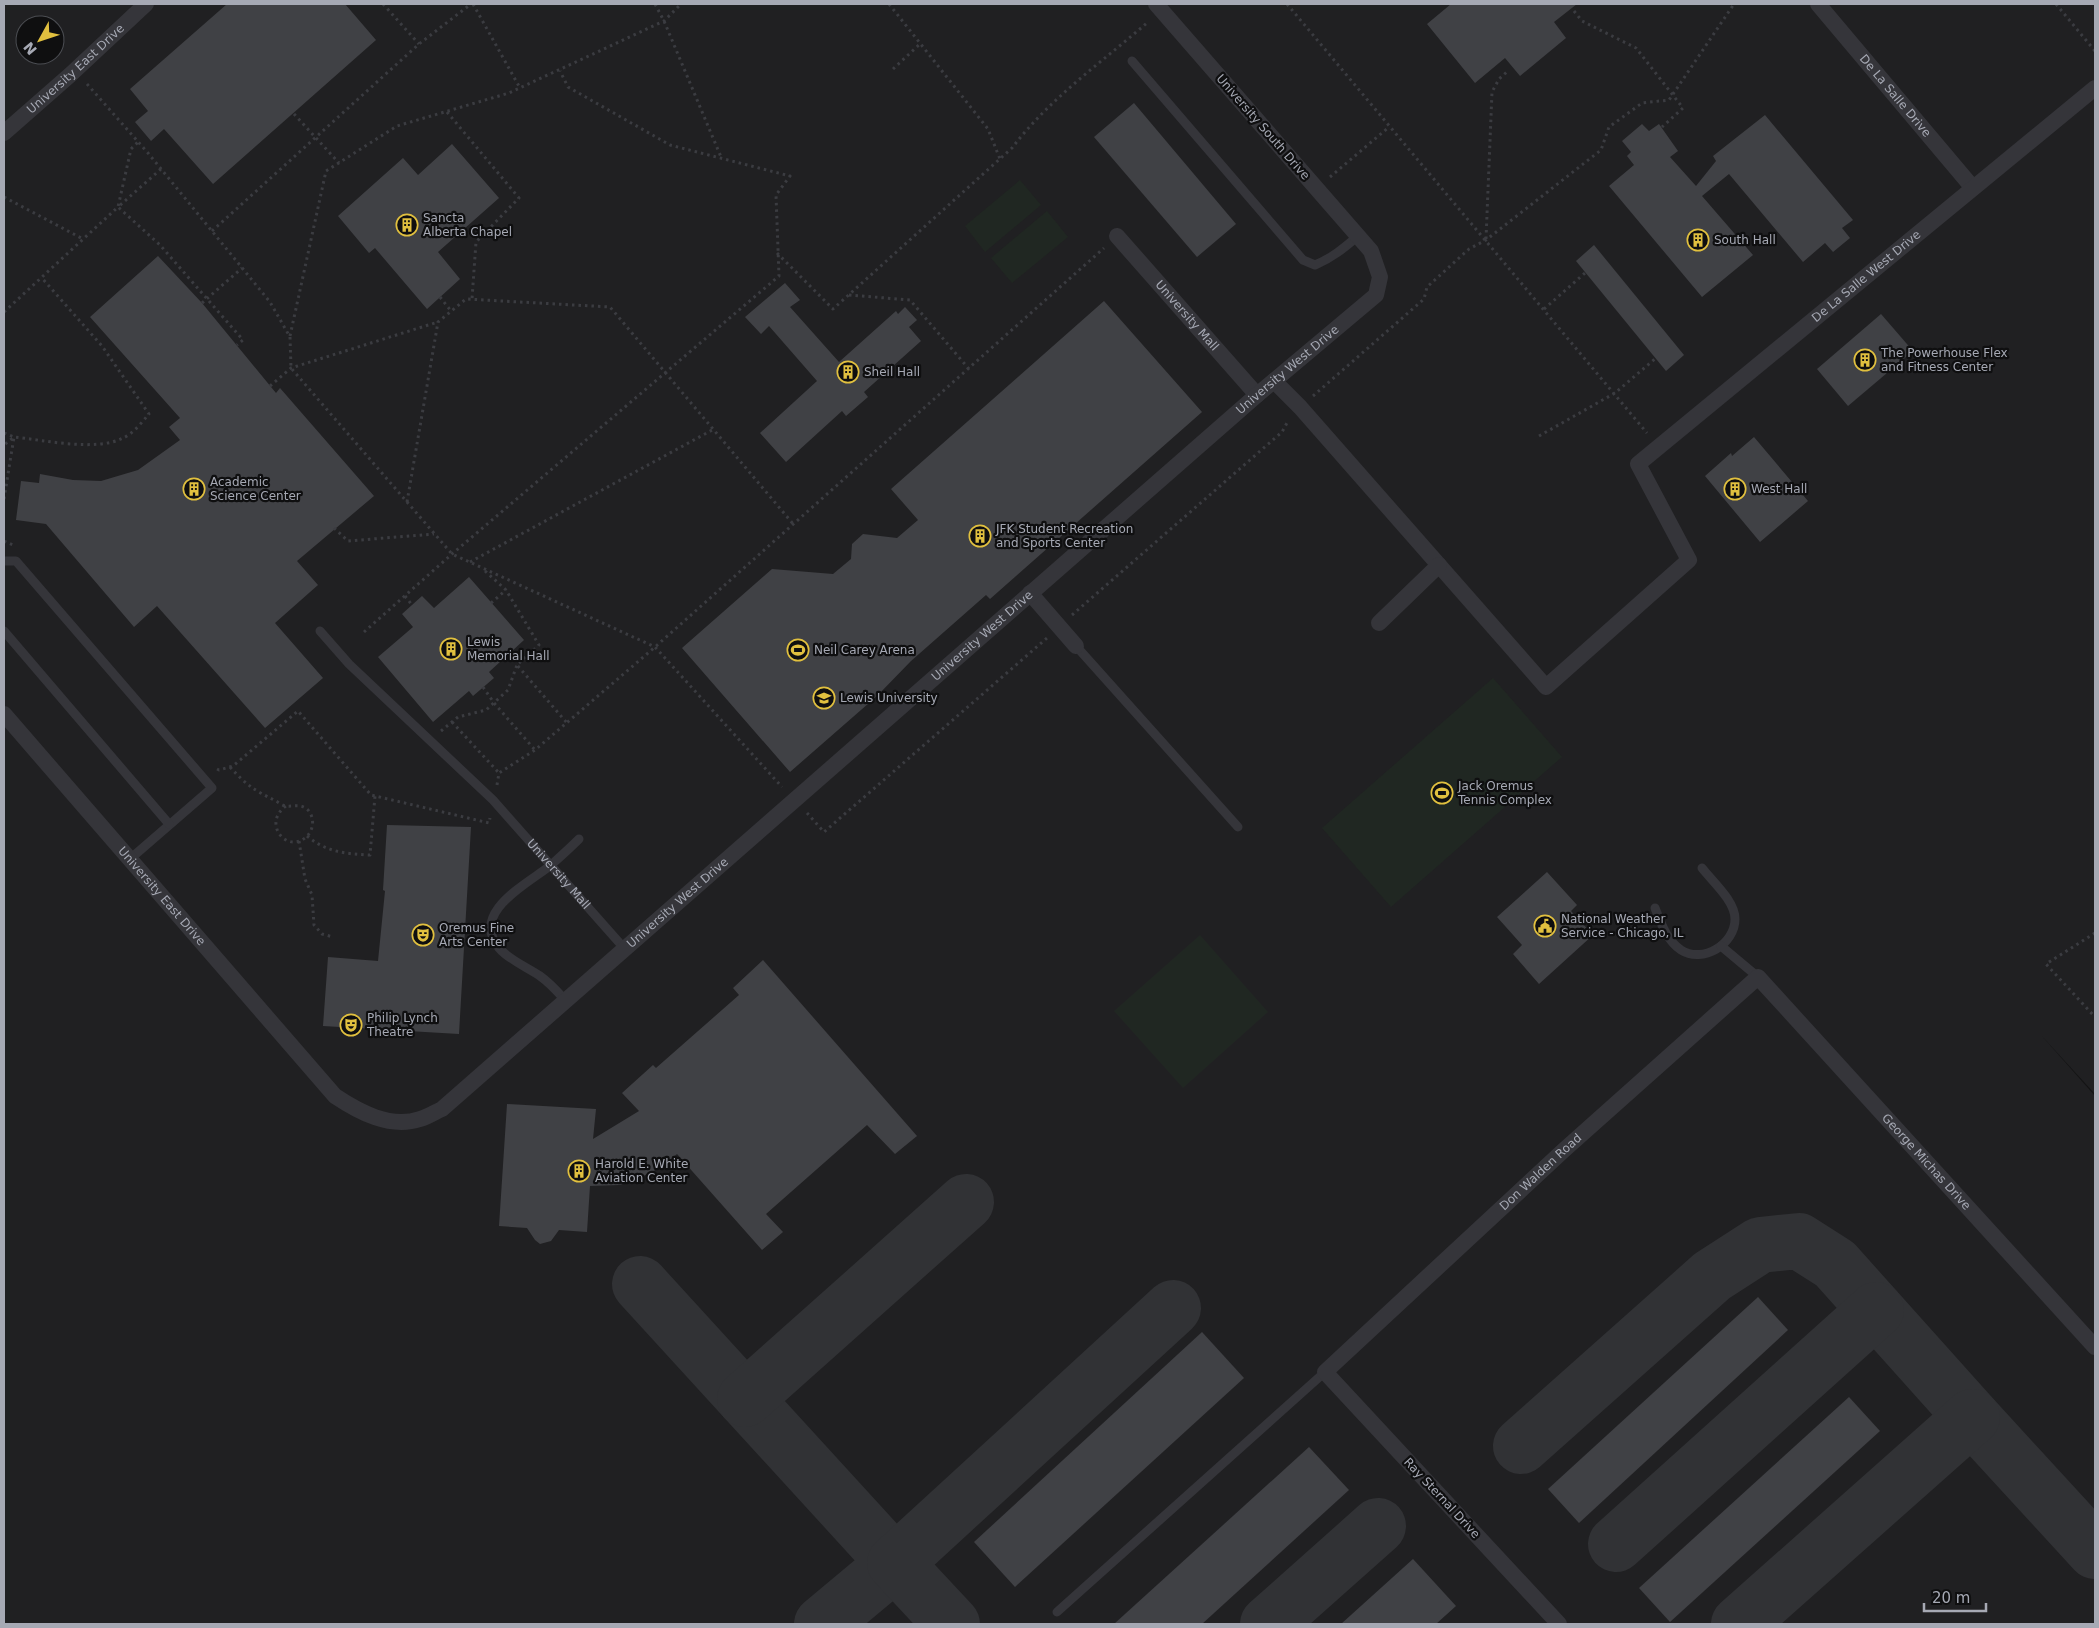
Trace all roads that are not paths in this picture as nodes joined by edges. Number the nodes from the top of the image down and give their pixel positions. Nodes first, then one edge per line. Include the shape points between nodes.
1 (146, 4) edge
2 (1818, 4) edge
3 (1159, 7) edge
4 (1132, 61) dead end
5 (2095, 88) edge
6 (4, 133) edge
7 (1973, 188) junction
8 (1118, 236) road end
9 (1358, 236) junction
10 (1371, 251) joint
11 (1274, 381) junction
12 (1257, 395) junction
13 (4, 561) edge
14 (1439, 565) junction
15 (1030, 594) junction
16 (1378, 623) dead end
17 (4, 631) edge
18 (320, 631) dead end
19 (1076, 646) joint
20 (4, 714) edge
21 (169, 824) junction
22 (1238, 827) dead end
23 (579, 839) dead end
24 (130, 859) junction
25 (550, 865) junction
26 (1702, 868) dead end
27 (1655, 908) dead end
28 (1721, 946) junction
29 (624, 948) junction
30 (1758, 977) junction
31 (565, 1000) junction
32 (442, 1109) joint
33 (2095, 1346) edge
34 (1325, 1372) junction
35 (1057, 1612) dead end
36 (1559, 1624) edge

1 - 6 street, University East Drive
2 - 7 street, De La Salle Drive
3 - 9 street, University South Drive
4 - 9 lane via 1303,260 1315,265 1325,261
5 - 7 street, De La Salle West Drive
7 - 14 street, De La Salle West Drive via 1638,464 1689,560 1546,687
8 - 12 street, University Mall
9 - 10 street, University South Drive
10 - 11 street, University West Drive via 1380,277 1376,295
11 - 12 street, University West Drive
11 - 14 street
12 - 15 street, University West Drive
13 - 21 lane via 16,560 212,788
14 - 16 street
15 - 19 street
15 - 29 street, University West Drive
17 - 21 lane
18 - 25 lane, University Mall via 350,664 493,800
19 - 22 lane
20 - 24 street, University East Drive
21 - 24 lane
23 - 25 lane
24 - 32 street, University East Drive via 335,1096 353,1108 392,1122 420,1120
25 - 29 lane, University Mall
25 - 31 lane via 508,896 498,908 491,927 499,948 542,977
26 - 28 lane via 1721,890 1735,918 1731,934
27 - 28 lane via 1667,936 1681,950 1702,954
28 - 30 lane
29 - 31 street, University West Drive
30 - 33 street, George Michas Drive
30 - 34 street, Don Walden Road via 1564,1150
31 - 32 street, University West Drive
34 - 35 lane
34 - 36 street, Ray Sternal Drive

